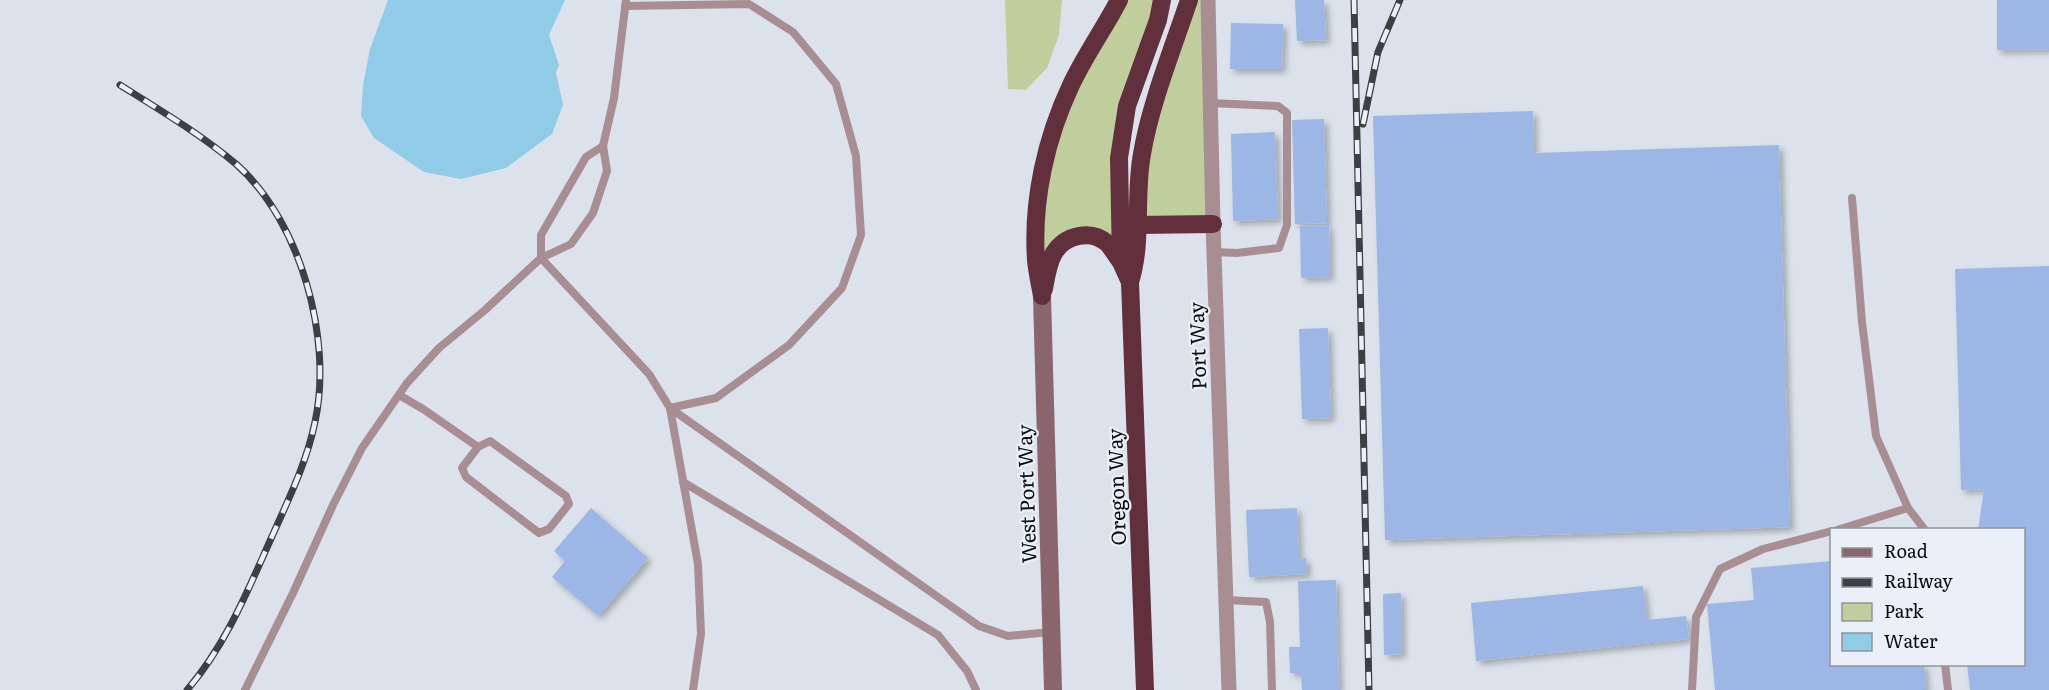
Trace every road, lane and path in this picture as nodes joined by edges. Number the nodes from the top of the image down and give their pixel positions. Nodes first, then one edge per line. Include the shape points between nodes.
1 (1119, 0) edge
2 (1162, 0) edge
3 (1189, 0) edge
4 (1208, 0) edge
5 (625, 3) edge
6 (1210, 103) junction
7 (603, 146) junction
8 (1852, 198) dead end
9 (1213, 224) junction
10 (1137, 225) junction
11 (1214, 252) junction
12 (541, 258) junction
13 (1121, 262) junction
14 (1130, 282) junction
15 (1042, 296) junction
16 (399, 394) junction
17 (670, 408) junction
18 (478, 447) junction
19 (683, 482) junction
20 (1908, 508) junction
21 (1843, 528) edge
22 (1923, 528) edge
23 (1830, 532) edge
24 (1226, 600) junction
25 (1051, 632) junction
26 (1945, 666) edge
27 (248, 688) edge
28 (693, 690) edge
29 (976, 690) edge
30 (1053, 690) edge
31 (1145, 690) edge
32 (1229, 690) edge
33 (1272, 690) edge
34 (1692, 690) edge
35 (1947, 690) edge

1 - 15 highway via 1072,83 1045,159 1036,259
2 - 13 highway, Oregon Way via 1127,106 1119,158
3 - 10 highway, Oregon Way via 1142,151
4 - 6 street, Port Way
5 - 7 lane via 614,98
5 - 17 lane via 749,4 794,32 836,84 856,156 861,235 843,288 789,345 716,398
6 - 9 street, Port Way
6 - 11 lane via 1278,106 1287,113 1287,225 1279,248
7 - 12 lane via 586,157 541,235
7 - 12 lane via 608,171 593,213 571,244
8 - 20 lane via 1875,436
9 - 10 highway
9 - 11 street, Port Way
10 - 14 highway, Oregon Way via 1136,263
11 - 24 street, Port Way
12 - 16 lane via 439,348
12 - 17 lane via 649,374
13 - 14 highway, Oregon Way
13 - 15 highway via 1101,239 1092,235 1072,238 1054,253
14 - 31 highway, Oregon Way
15 - 25 street, West Port Way
16 - 18 lane
16 - 27 lane via 362,448
17 - 19 lane
17 - 25 lane via 979,626 1008,636
18 - 18 lane via 490,441 566,496 569,504 549,530 539,533 466,477 462,468
19 - 28 lane via 698,564 701,634
19 - 29 lane via 938,635 968,671
20 - 21 lane
20 - 22 lane
23 - 34 lane via 1763,549 1720,569 1696,617
24 - 32 street, Port Way
24 - 33 lane via 1266,602
25 - 30 street, West Port Way
26 - 35 lane

